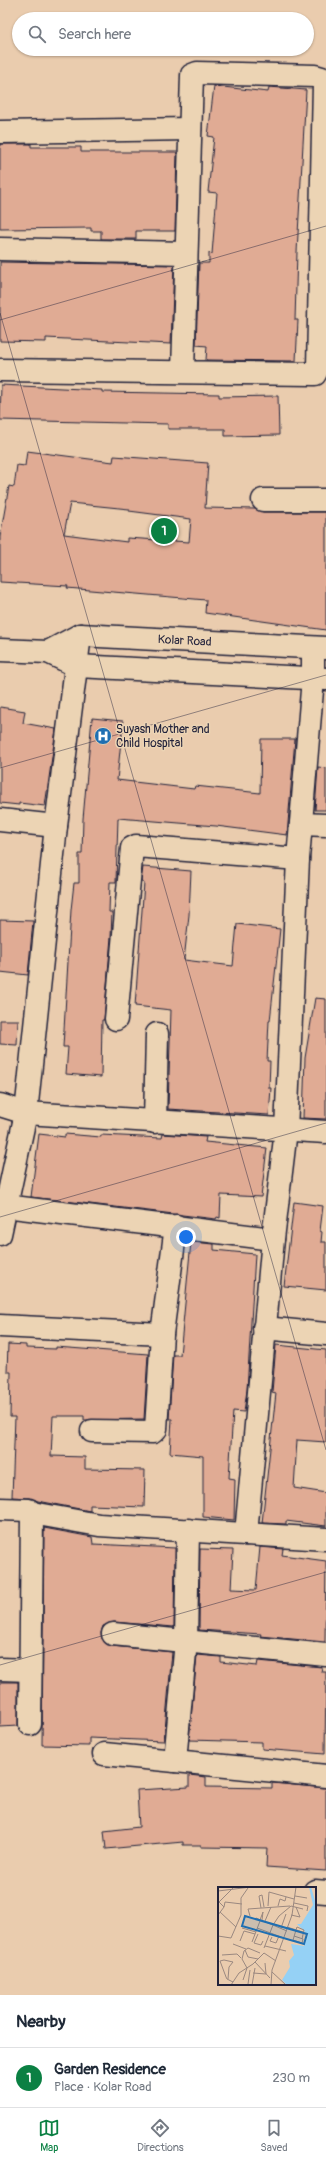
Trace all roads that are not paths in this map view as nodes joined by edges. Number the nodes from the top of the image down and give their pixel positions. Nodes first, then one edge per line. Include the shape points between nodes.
1 (190, 129) junction
2 (0, 132) edge
3 (0, 249) edge
4 (186, 253) junction
5 (0, 370) edge
6 (183, 371) junction
7 (263, 500) dead end
8 (326, 500) edge
9 (80, 635) junction
10 (320, 648) edge
11 (0, 650) edge
12 (48, 652) junction
13 (77, 666) junction
14 (320, 679) edge
15 (0, 820) edge
16 (301, 824) junction
17 (326, 825) edge
18 (56, 826) junction
19 (298, 859) junction
20 (116, 1019) dead end
21 (157, 1034) dead end
22 (0, 1105) edge
23 (26, 1113) junction
24 (155, 1122) junction
25 (286, 1130) junction
26 (326, 1132) edge
27 (2, 1219) edge
28 (176, 1226) junction
29 (273, 1239) junction
30 (0, 1326) edge
31 (264, 1328) junction
32 (162, 1334) junction
33 (326, 1334) edge
34 (92, 1431) dead end
35 (0, 1508) edge
36 (32, 1513) junction
37 (188, 1530) junction
38 (246, 1534) junction
39 (326, 1540) edge
40 (113, 1634) dead end
41 (186, 1641) junction
42 (326, 1655) edge
43 (0, 1669) edge
44 (30, 1670) junction
45 (30, 1724) dead end
46 (104, 1754) dead end
47 (175, 1761) junction
48 (326, 1776) edge
49 (316, 1891) edge
50 (326, 1892) edge

1 - 2 street
1 - 4 street
1 - 6 street via 191,79 192,75 197,73 322,78 324,92 318,360 315,374
3 - 4 street
4 - 6 street
5 - 6 street
7 - 8 street
9 - 10 street, Kolar Road
9 - 12 street
9 - 13 street
10 - 14 street
11 - 12 street
12 - 13 street
13 - 14 street
13 - 18 street
14 - 16 street
15 - 18 street
16 - 17 street
16 - 19 street
18 - 23 street
19 - 20 street via 136,846 132,848
19 - 25 street
21 - 24 street
22 - 23 street
23 - 24 street
23 - 27 street
24 - 25 street
25 - 26 street
25 - 29 street
27 - 28 street
28 - 29 street
28 - 32 street
29 - 31 street
30 - 32 street
31 - 33 street
31 - 38 street
32 - 34 street via 155,1431
35 - 36 street via 29,1510
36 - 37 street via 99,1525
36 - 44 street
37 - 38 street
37 - 41 street
38 - 39 street
40 - 41 street
41 - 42 street
41 - 47 street
43 - 44 street
44 - 45 street
46 - 47 street
47 - 48 street
49 - 50 street

